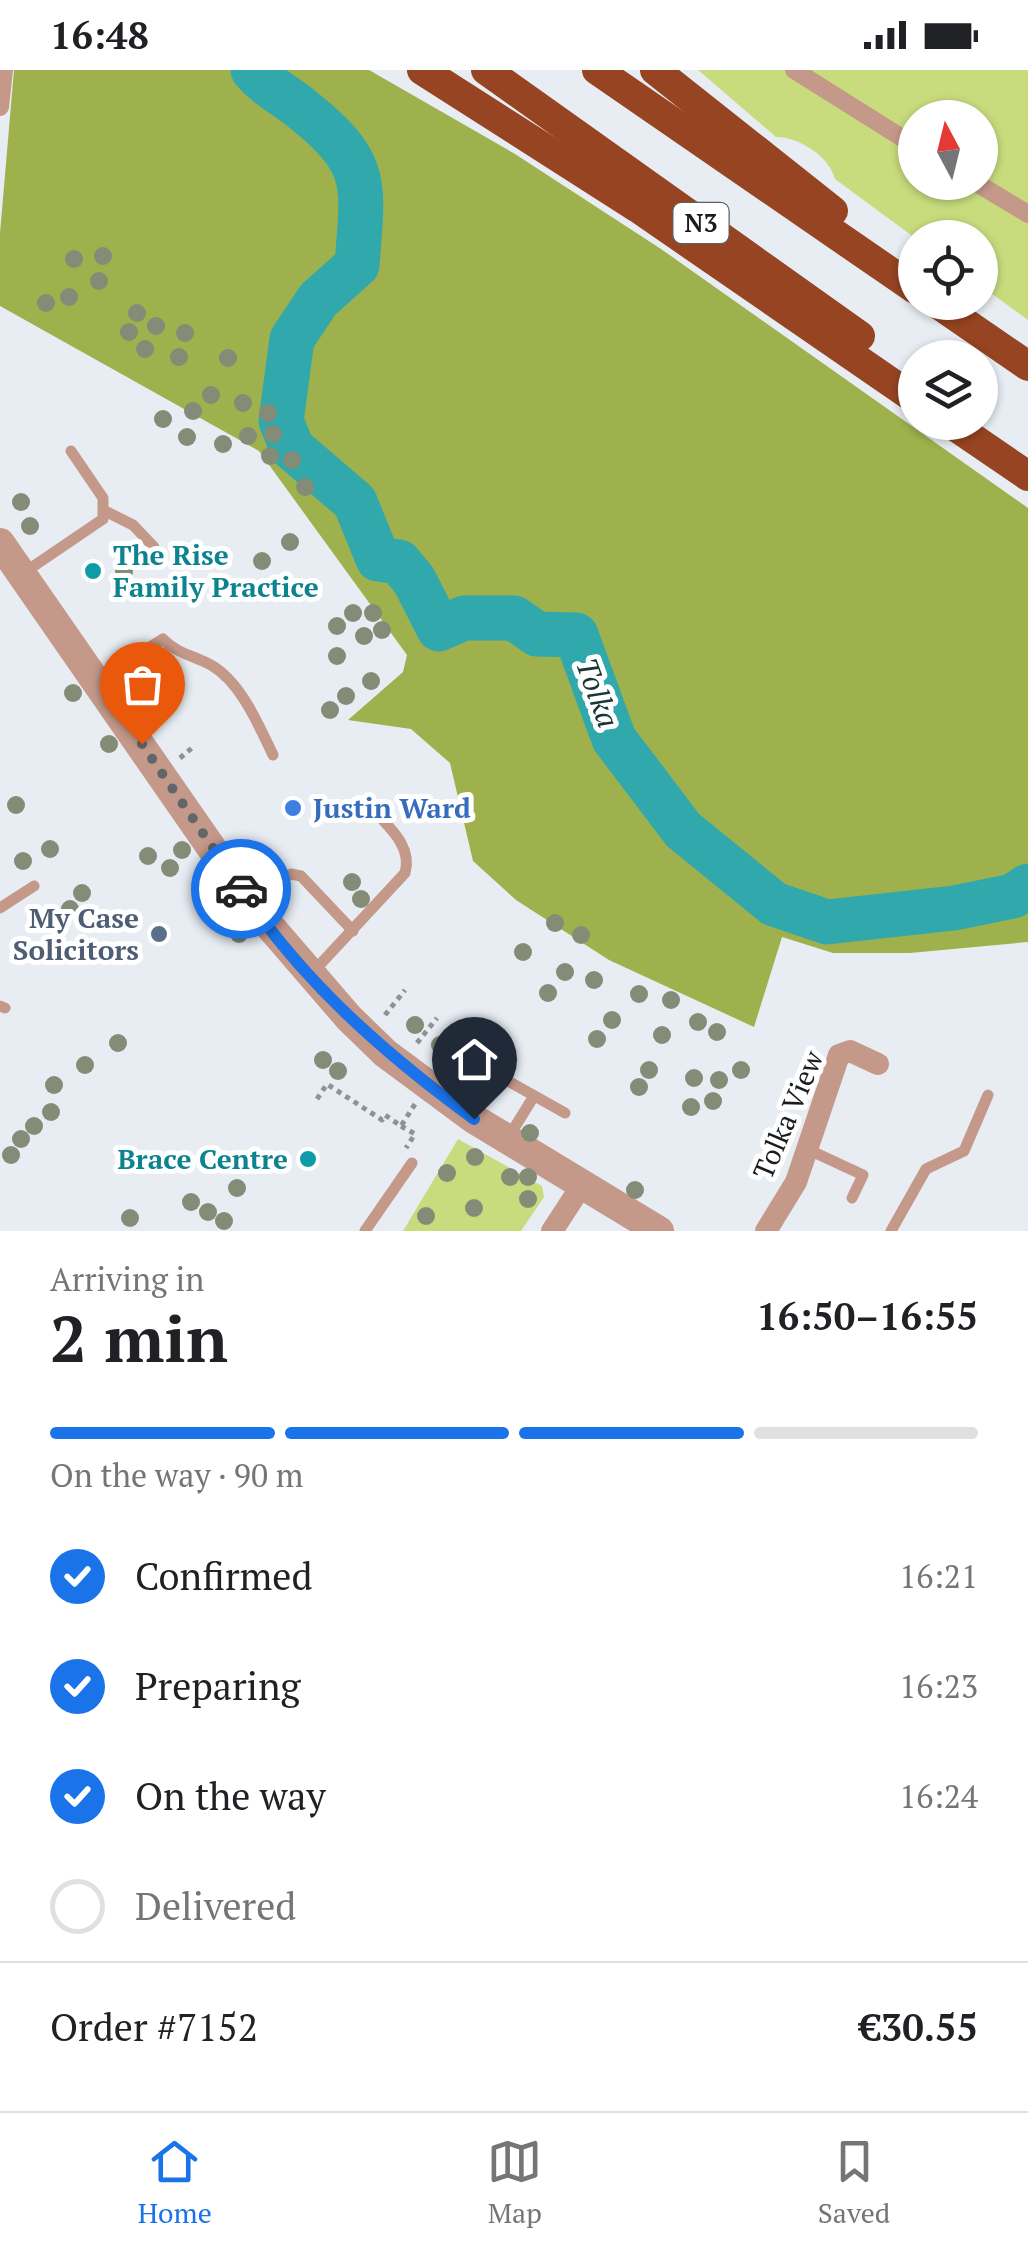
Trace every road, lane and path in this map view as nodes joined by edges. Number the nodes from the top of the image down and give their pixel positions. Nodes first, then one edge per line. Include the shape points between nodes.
1 (4, 70) edge
2 (422, 70) edge
3 (486, 70) edge
4 (597, 70) edge
5 (654, 70) edge
6 (794, 70) edge
7 (0, 107) edge
8 (898, 135) edge
9 (998, 196) edge
10 (1028, 214) edge
11 (898, 264) edge
12 (898, 276) edge
13 (963, 320) edge
14 (972, 320) edge
15 (898, 364) edge
16 (1028, 364) edge
17 (898, 387) edge
18 (998, 435) edge
19 (975, 440) edge
20 (71, 451) dead end
21 (1028, 456) edge
22 (1028, 476) edge
23 (105, 511) junction
24 (0, 544) edge
25 (154, 547) dead end
26 (20, 580) edge
27 (97, 680) junction
28 (273, 756) dead end
29 (370, 806) dead end
30 (34, 886) dead end
31 (249, 902) junction
32 (0, 908) edge
33 (352, 931) junction
34 (310, 975) junction
35 (405, 990) dead end
36 (437, 1018) dead end
37 (380, 1020) dead end
38 (411, 1050) dead end
39 (878, 1064) dead end
40 (508, 1081) dead end
41 (988, 1095) dead end
42 (534, 1096) junction
43 (318, 1099) dead end
44 (410, 1112) dead end
45 (565, 1113) dead end
46 (401, 1126) junction
47 (410, 1132) dead end
48 (508, 1138) junction
49 (807, 1149) junction
50 (412, 1163) dead end
51 (584, 1182) junction
52 (852, 1198) dead end
53 (365, 1231) edge
54 (552, 1231) edge
55 (659, 1231) edge
56 (766, 1231) edge
57 (892, 1231) edge

1 - 7 street
2 - 17 highway
3 - 15 highway, N3
4 - 12 highway, N3
5 - 11 highway
6 - 8 street
9 - 10 street
13 - 16 highway
14 - 16 highway
18 - 21 highway
19 - 22 highway
20 - 23 lane
23 - 25 lane via 134,525
23 - 26 lane
24 - 26 street
26 - 27 street
27 - 28 lane via 163,639 220,672
27 - 31 street
29 - 33 lane via 409,859 405,873
30 - 32 lane
31 - 33 lane via 291,874 301,876
31 - 34 street
33 - 34 lane
34 - 48 street via 386,1053
35 - 37 path
36 - 38 path
39 - 49 street, Tolka View via 850,1051 839,1055
40 - 42 lane
41 - 57 lane via 964,1151 926,1169
42 - 45 lane
42 - 48 lane
43 - 46 path via 327,1084
44 - 46 path
46 - 47 path
48 - 51 street
49 - 52 lane via 863,1176
49 - 56 street, Tolka View
50 - 53 lane
51 - 54 street
51 - 55 street

